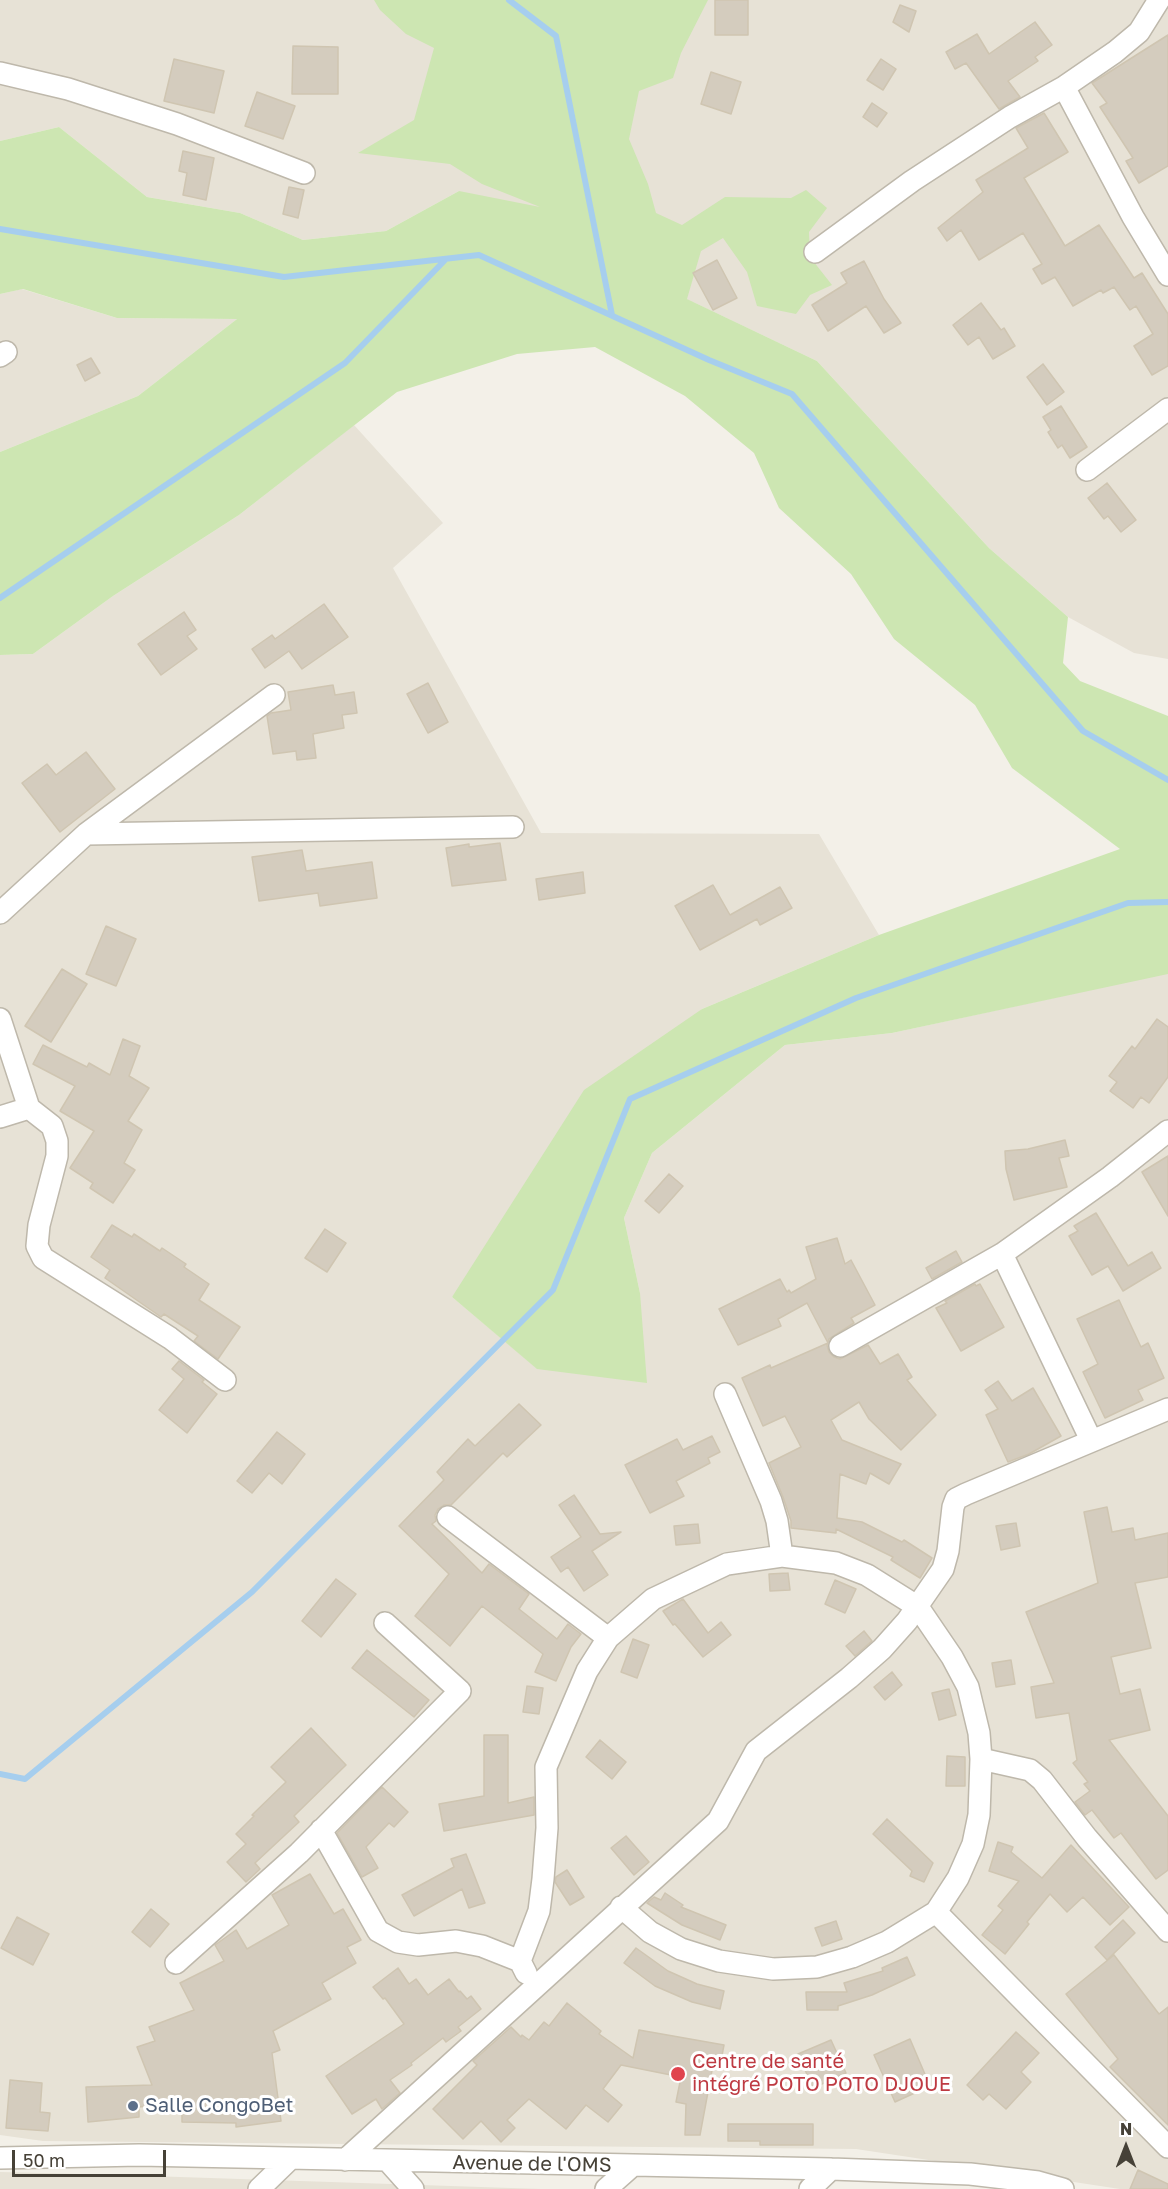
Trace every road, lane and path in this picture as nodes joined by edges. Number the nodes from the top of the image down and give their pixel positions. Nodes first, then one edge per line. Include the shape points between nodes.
1 (1159, 0) edge
2 (0, 73) edge
3 (1064, 87) junction
4 (304, 172) dead end
5 (815, 252) dead end
6 (1168, 275) edge
7 (1168, 409) edge
8 (1087, 470) dead end
9 (274, 695) dead end
10 (513, 827) dead end
11 (86, 834) junction
12 (0, 913) edge
13 (0, 1019) edge
14 (29, 1108) junction
15 (0, 1117) edge
16 (1168, 1131) edge
17 (1002, 1254) junction
18 (840, 1346) dead end
19 (225, 1380) dead end
20 (725, 1394) dead end
21 (1168, 1409) edge
22 (1091, 1440) junction
23 (448, 1517) dead end
24 (782, 1556) junction
25 (918, 1607) junction
26 (384, 1623) dead end
27 (608, 1638) junction
28 (981, 1759) junction
29 (321, 1830) junction
30 (621, 1907) junction
31 (936, 1912) junction
32 (1168, 1931) edge
33 (520, 1961) junction
34 (176, 1963) dead end
35 (534, 1990) junction
36 (1168, 2147) edge
37 (0, 2158) edge
38 (290, 2159) junction
39 (345, 2160) junction
40 (388, 2162) junction
41 (632, 2166) junction
42 (831, 2169) junction
43 (991, 2183) edge
44 (259, 2189) edge
45 (413, 2189) edge
46 (606, 2189) edge
47 (810, 2189) edge
48 (1063, 2189) edge

1 - 3 street via 1139,32
2 - 4 street via 68,89 177,124
3 - 5 street via 912,181
3 - 6 street
7 - 8 street
9 - 11 street
10 - 11 street
11 - 12 street
13 - 14 street
14 - 15 street
14 - 19 street via 52,1126 57,1141 57,1156 39,1225 38,1246 43,1258 170,1338
16 - 17 street
17 - 18 street
17 - 22 street
20 - 24 street via 771,1501
21 - 22 street
22 - 25 street via 956,1499 943,1569
23 - 27 street
24 - 25 street via 836,1563 867,1575
24 - 27 street via 727,1564 653,1599
25 - 28 street via 968,1687
25 - 30 street via 882,1649 756,1751 718,1821
26 - 29 street via 460,1691
27 - 33 street via 587,1671 546,1767 547,1828 539,1911
28 - 31 street via 979,1815 973,1844 958,1878
28 - 32 street via 1030,1770 1042,1780
29 - 33 street via 378,1931 398,1942 418,1945 456,1941 482,1946
29 - 34 street
30 - 31 street via 650,1932 681,1949 718,1961 773,1969 817,1967 852,1957 887,1942
30 - 35 street
31 - 36 street
33 - 35 street
35 - 39 street
37 - 38 street, Avenue de l'OMS via 139,2155
38 - 39 street, Avenue de l'OMS
38 - 44 street
39 - 40 street, Avenue de l'OMS
40 - 41 street, Avenue de l'OMS
40 - 45 street
41 - 42 street, Avenue de l'OMS
41 - 46 street
42 - 43 street, Avenue de l'OMS via 970,2174
42 - 47 street
43 - 48 street, Avenue de l'OMS via 1038,2182

